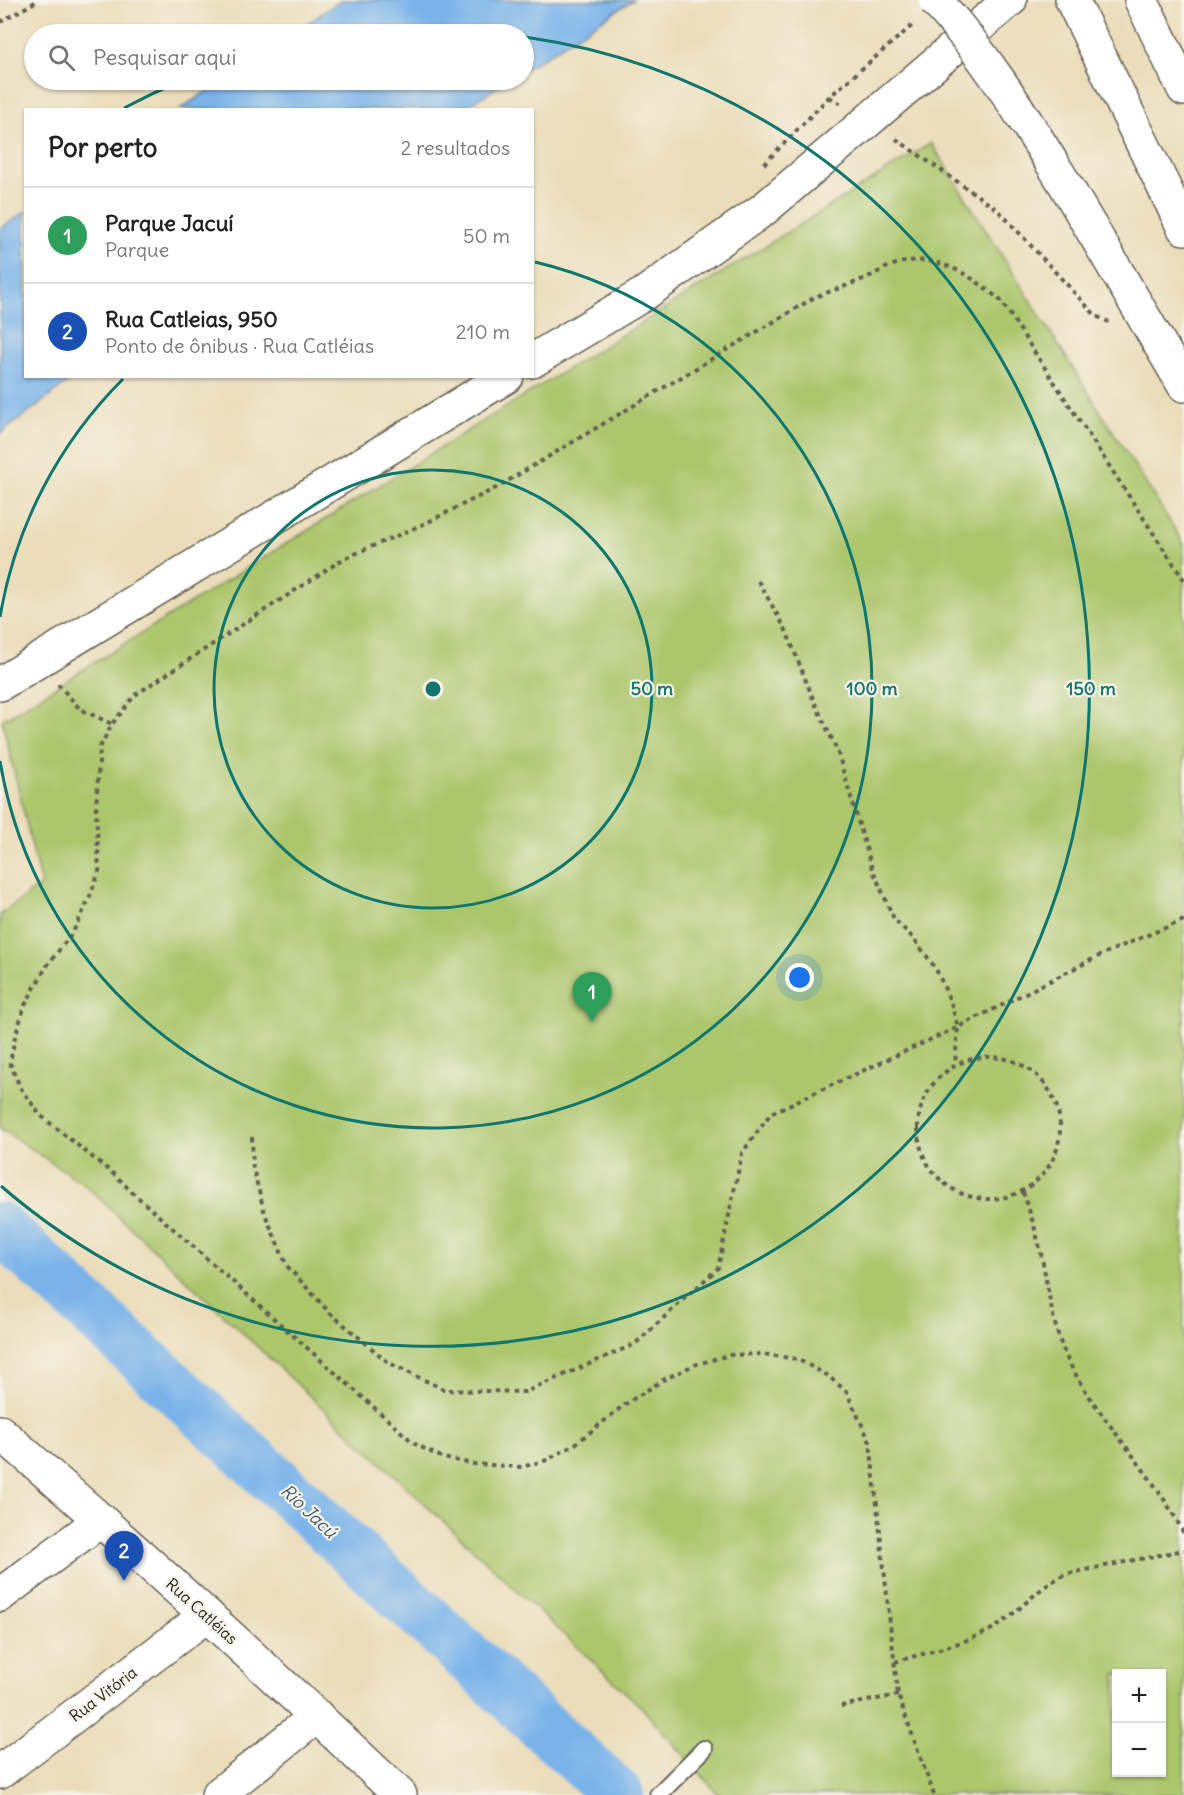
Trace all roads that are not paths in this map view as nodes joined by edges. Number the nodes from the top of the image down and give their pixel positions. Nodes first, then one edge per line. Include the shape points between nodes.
1 (1010, 0) edge
2 (1072, 0) edge
3 (1141, 0) edge
4 (927, 10) edge
5 (1182, 85) edge
6 (1184, 228) edge
7 (534, 360) edge
8 (504, 378) edge
9 (1184, 385) edge
10 (0, 684) edge
11 (0, 1432) edge
12 (101, 1520) junction
13 (0, 1595) edge
14 (207, 1615) junction
15 (317, 1716) junction
16 (701, 1752) dead end
17 (0, 1772) edge
18 (218, 1795) edge
19 (400, 1795) edge
20 (658, 1795) edge

1 - 7 main road via 764,209 644,294
2 - 6 main road
3 - 5 main road
4 - 9 main road, bridge via 961,28 1002,84
8 - 10 main road
11 - 12 main road, Rua Catléias
12 - 13 main road
12 - 14 main road, Rua Catléias
14 - 15 main road, Rua Catléias
14 - 17 main road, Rua Vitória
15 - 18 main road
15 - 19 main road, Rua Catléias
16 - 20 lane

